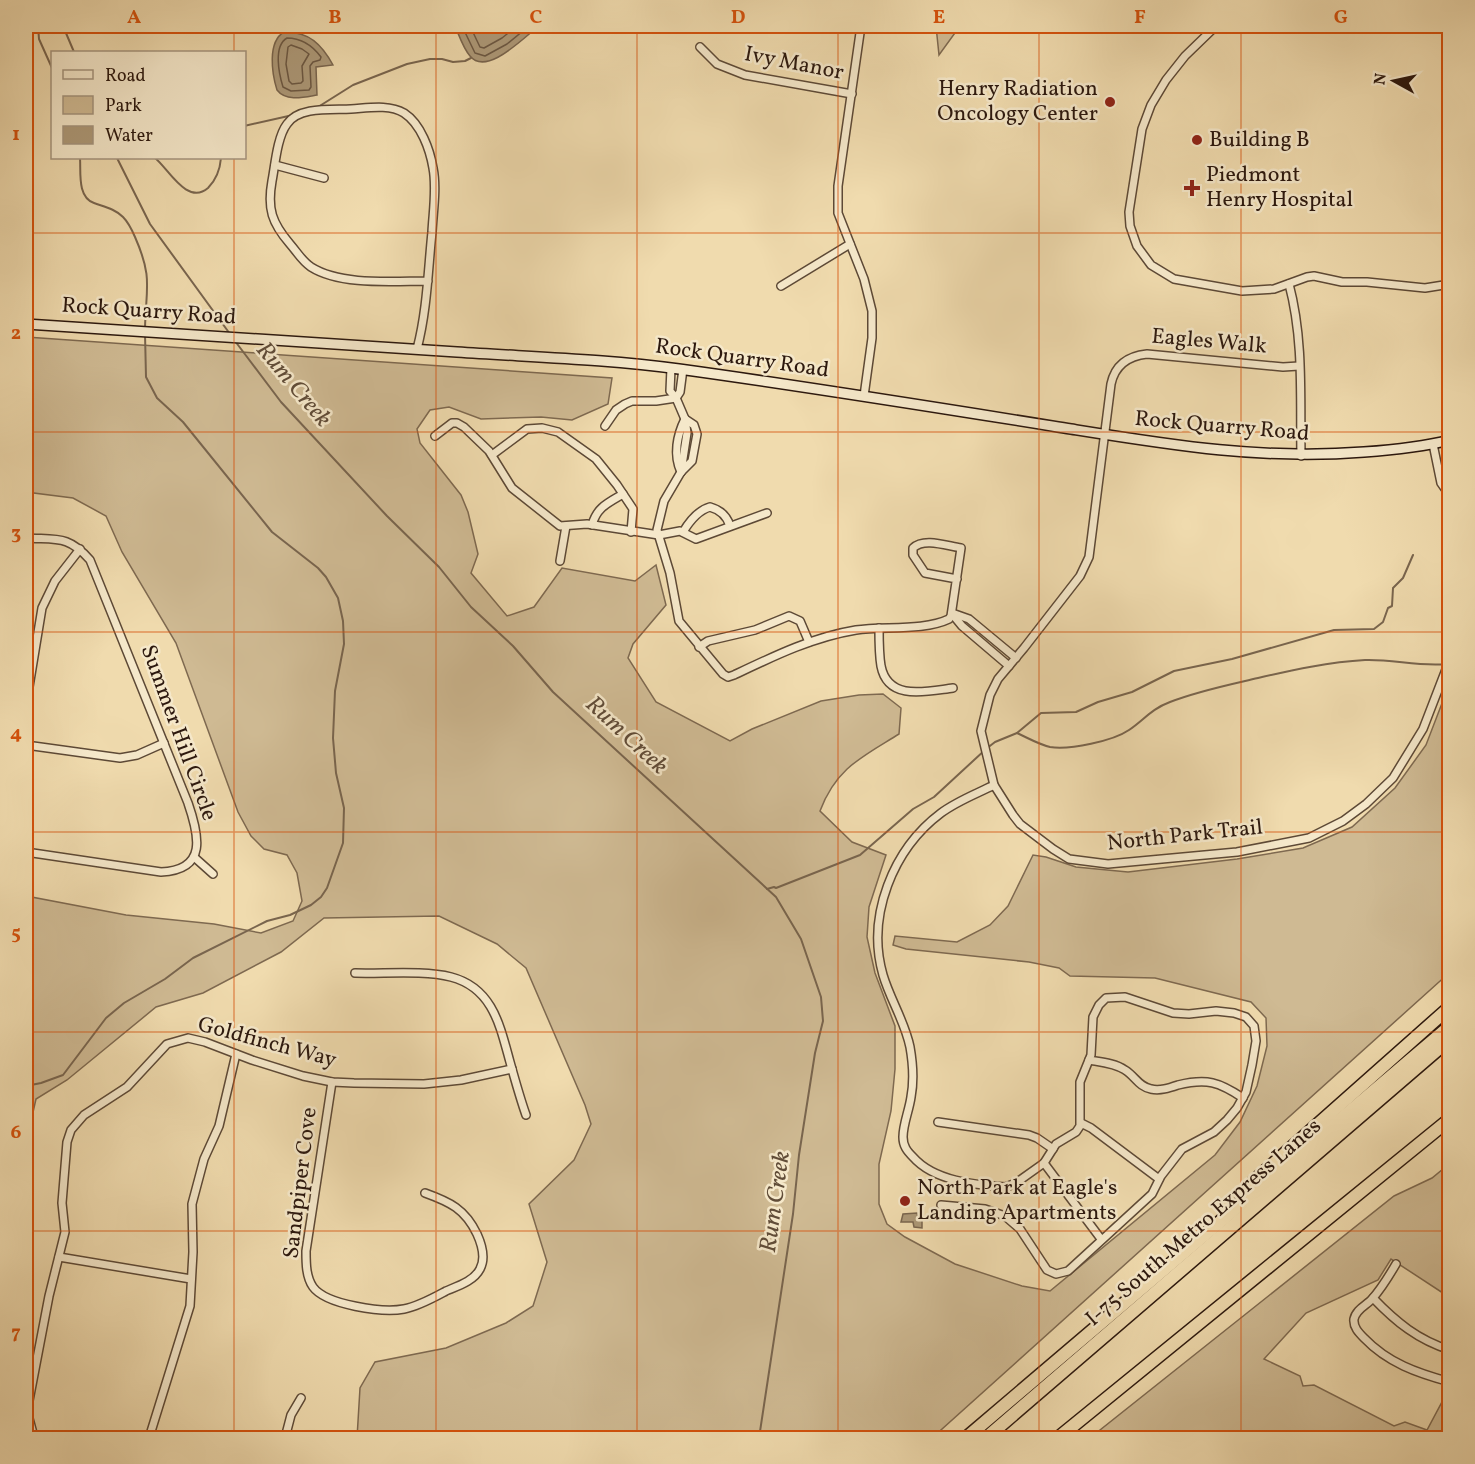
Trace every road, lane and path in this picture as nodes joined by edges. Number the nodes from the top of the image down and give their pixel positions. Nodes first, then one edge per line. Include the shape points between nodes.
1 (861, 26) edge
2 (1216, 26) edge
3 (700, 48) dead end
4 (852, 94) junction
5 (275, 165) junction
6 (324, 178) dead end
7 (850, 244) junction
8 (428, 281) junction
9 (1289, 284) junction
10 (1449, 284) edge
11 (781, 286) dead end
12 (26, 324) edge
13 (417, 349) junction
14 (1299, 366) junction
15 (671, 368) junction
16 (683, 369) junction
17 (864, 396) junction
18 (676, 398) junction
19 (685, 419) junction
20 (605, 426) dead end
21 (1105, 435) junction
22 (435, 436) dead end
23 (1448, 440) edge
24 (1433, 444) junction
25 (492, 455) junction
26 (1301, 456) junction
27 (1449, 464) edge
28 (681, 472) junction
29 (623, 494) junction
30 (1449, 496) edge
31 (767, 513) dead end
32 (592, 525) junction
33 (566, 526) junction
34 (730, 526) junction
35 (631, 532) junction
36 (683, 532) junction
37 (658, 535) junction
38 (26, 538) edge
39 (80, 549) junction
40 (560, 561) dead end
41 (957, 579) junction
42 (951, 613) junction
43 (879, 628) junction
44 (809, 642) junction
45 (699, 646) junction
46 (1016, 658) junction
47 (1449, 659) edge
48 (1009, 666) junction
49 (953, 688) dead end
50 (26, 705) edge
51 (165, 743) junction
52 (26, 745) edge
53 (994, 785) junction
54 (26, 852) edge
55 (194, 857) junction
56 (213, 874) dead end
57 (355, 974) dead end
58 (1449, 1006) edge
59 (1449, 1026) edge
60 (1449, 1039) edge
61 (236, 1054) junction
62 (1089, 1060) junction
63 (512, 1069) junction
64 (332, 1082) junction
65 (1244, 1098) junction
66 (526, 1115) dead end
67 (1449, 1119) edge
68 (938, 1122) dead end
69 (1081, 1124) junction
70 (1053, 1149) junction
71 (1044, 1163) junction
72 (1158, 1179) junction
73 (425, 1193) dead end
74 (941, 1205) dead end
75 (1230, 1214) junction
76 (1101, 1239) junction
77 (58, 1257) junction
78 (1396, 1264) dead end
79 (191, 1279) junction
80 (1373, 1298) junction
81 (1449, 1350) edge
82 (1449, 1382) edge
83 (301, 1398) dead end
84 (34, 1437) edge
85 (149, 1438) edge
86 (285, 1438) edge
87 (966, 1438) edge
88 (986, 1438) edge
89 (1058, 1438) edge

1 - 4 street
2 - 9 street via 1175,68 1151,105 1139,142 1130,226 1144,256 1174,279 1242,291
3 - 4 street, Ivy Manor via 717,64 745,75
4 - 7 street via 838,186 838,213
5 - 6 street
5 - 8 street via 270,204 273,220 304,262 325,274 350,279
5 - 8 street via 286,124 297,116 314,111 376,107 406,114 419,128 434,170
7 - 11 street
7 - 17 street via 872,311
8 - 13 street
9 - 10 street via 1314,276 1425,288
9 - 14 street via 1297,319
12 - 13 street, Rock Quarry Road
13 - 15 street, Rock Quarry Road
14 - 21 street, Eagles Walk via 1157,354 1132,356 1113,377
14 - 26 street
15 - 16 street, Rock Quarry Road
15 - 18 street via 670,391
16 - 17 street, Rock Quarry Road
16 - 18 street
17 - 21 street, Rock Quarry Road
18 - 19 street
18 - 20 street via 628,402 620,406
19 - 28 street via 676,459
19 - 28 street via 694,425 697,434 692,461
21 - 26 street, Rock Quarry Road via 1202,449
21 - 46 street, North Park Trail via 1089,557 1080,576
22 - 25 street via 457,423
23 - 24 street, Rock Quarry Road
23 - 27 street
24 - 26 street, Rock Quarry Road
24 - 30 street via 1441,483
25 - 29 street via 528,429 554,430 596,459
25 - 33 street via 512,488 555,523
28 - 37 street via 664,501
29 - 32 street via 600,508
29 - 35 street via 634,512
31 - 34 street
32 - 33 street
32 - 35 street
33 - 40 street
34 - 36 street via 696,539
34 - 36 street via 722,512 707,508
35 - 37 street
36 - 37 street
37 - 45 street via 673,583 677,616
38 - 39 street via 58,539
39 - 50 street via 55,581 42,608
39 - 51 street, Summer Hill Circle via 90,560 107,598
41 - 41 street via 925,573 913,555 913,548 921,543 961,548
41 - 42 street
42 - 43 street via 944,621
42 - 46 street via 969,619
42 - 48 street
43 - 44 street
43 - 49 street via 881,668 893,686 913,693
44 - 45 street via 800,621 789,616
44 - 45 street via 728,677
46 - 48 street, North Park Trail
47 - 53 street, North Park Trail via 1423,729 1393,778 1343,821 1309,838 1237,852 1108,864 1069,859 1020,824
48 - 53 street, North Park Trail via 990,695 981,731
51 - 52 street via 120,758
51 - 55 street, Summer Hill Circle via 195,823 198,849
53 - 71 street via 942,812 926,826 900,859 882,903 878,931 883,973 912,1063 903,1142 921,1166 939,1176 1006,1187
54 - 55 street, Summer Hill Circle via 161,872 180,869
55 - 56 street
57 - 63 street via 443,976 476,988 498,1018
58 - 75 highway via 1254,1181
59 - 75 highway
60 - 88 highway, I-75 South Metro Express Lanes
61 - 64 street, Goldfinch Way
61 - 77 street, Goldfinch Way via 188,1038 167,1044 127,1087 84,1115 71,1130 67,1142 62,1203 65,1232
61 - 79 street via 219,1126 204,1159 192,1204
62 - 65 street via 1121,1068 1149,1089 1208,1081
62 - 65 street via 1095,1011 1111,997 1173,1013 1234,1013 1248,1019 1256,1035
62 - 69 street via 1080,1082
63 - 64 street, Goldfinch Way via 424,1084
63 - 66 street
64 - 73 street, Sandpiper Cove via 306,1251 308,1277 315,1289 350,1305 395,1310 415,1305 477,1274 483,1251 468,1220 449,1202
65 - 72 street via 1218,1128 1182,1149
67 - 89 highway
68 - 70 street via 1029,1135
69 - 70 street
69 - 72 street
70 - 71 street
71 - 76 street
72 - 76 street via 1152,1194
74 - 76 street via 1005,1215 1053,1274 1068,1271
75 - 87 highway
77 - 79 street
77 - 84 street, Goldfinch Way via 27,1411
78 - 80 street
79 - 85 street via 190,1306
80 - 81 street via 1401,1326
80 - 82 street via 1355,1316 1359,1333 1400,1366
83 - 86 street

